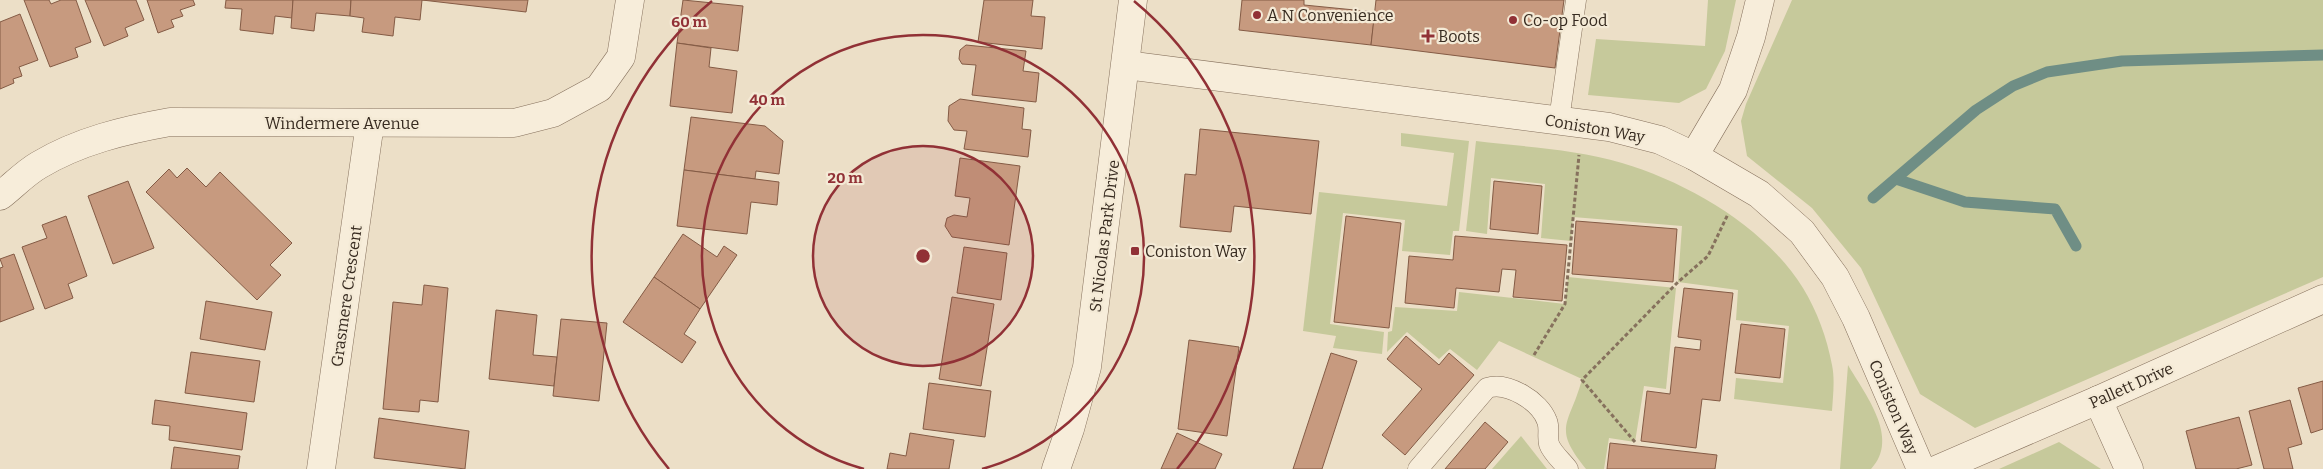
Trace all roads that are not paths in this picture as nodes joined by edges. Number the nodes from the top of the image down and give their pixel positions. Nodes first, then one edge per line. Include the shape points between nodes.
1 (630, 0) edge
2 (1133, 0) edge
3 (1576, 0) edge
4 (1760, 0) edge
5 (1126, 64) junction
6 (1559, 120) junction
7 (370, 123) junction
8 (1694, 156) junction
9 (0, 196) edge
10 (2323, 299) edge
11 (2098, 400) junction
12 (321, 469) edge
13 (1056, 469) edge
14 (1418, 469) edge
15 (1568, 469) edge
16 (1921, 469) edge
17 (1938, 469) edge
18 (2129, 469) edge

1 - 7 street, Windermere Avenue via 621,57 605,81 600,88 552,113 514,123
2 - 5 street, St Nicolas Park Drive
3 - 6 lane
4 - 8 street via 1733,90
5 - 6 street, Coniston Way
5 - 13 street, St Nicolas Park Drive via 1087,367
6 - 8 street, Coniston Way via 1609,127 1660,140
7 - 9 street, Windermere Avenue via 170,122 122,130 70,149 38,166
7 - 12 street, Grasmere Crescent
8 - 16 street, Coniston Way via 1758,194 1802,232 1835,277
10 - 11 street, Pallett Drive
11 - 17 street, Pallett Drive
11 - 18 street
14 - 15 lane via 1487,388 1496,385 1510,388 1538,408 1548,422 1549,446

